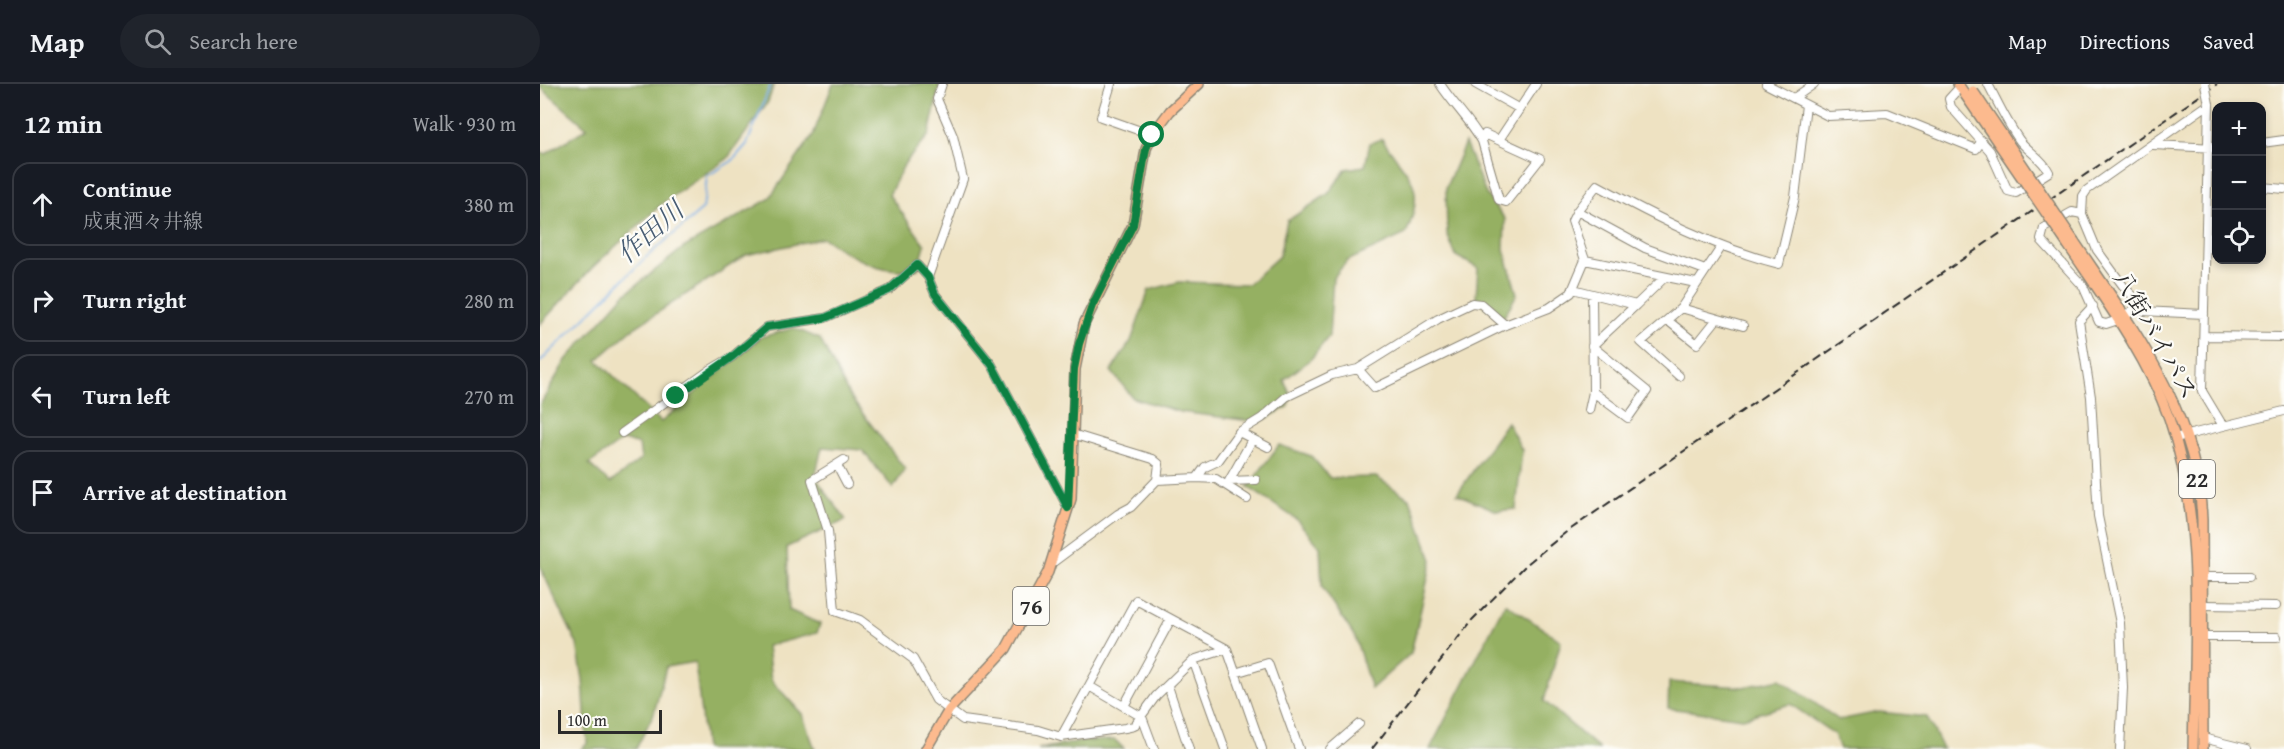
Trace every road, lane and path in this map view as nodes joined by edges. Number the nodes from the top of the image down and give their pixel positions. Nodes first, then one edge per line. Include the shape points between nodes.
1 (942, 84) edge
2 (1111, 84) edge
3 (1198, 84) edge
4 (1440, 84) edge
5 (1475, 84) edge
6 (1536, 84) edge
7 (1766, 84) edge
8 (1814, 84) edge
9 (2205, 84) edge
10 (1989, 85) edge
11 (1965, 89) edge
12 (1794, 98) junction
13 (2209, 104) junction
14 (1806, 105) junction
15 (1518, 108) junction
16 (1152, 135) junction
17 (1499, 140) junction
18 (2284, 140) edge
19 (1482, 141) junction
20 (1982, 141) junction
21 (2266, 142) edge
22 (2153, 145) junction
23 (2212, 148) edge
24 (2266, 187) edge
25 (2284, 189) edge
26 (1577, 211) junction
27 (2082, 214) junction
28 (1722, 246) junction
29 (1585, 260) junction
30 (1705, 270) junction
31 (928, 277) junction
32 (1664, 278) junction
33 (1696, 283) junction
34 (1573, 289) junction
35 (1592, 294) junction
36 (1636, 305) junction
37 (2093, 306) junction
38 (1681, 308) junction
39 (2136, 308) junction
40 (2205, 314) junction
41 (2122, 318) junction
42 (1717, 319) junction
43 (1667, 320) junction
44 (1505, 325) junction
45 (1743, 326) dead end
46 (2204, 336) junction
47 (2284, 337) edge
48 (1592, 346) junction
49 (1358, 369) junction
50 (1679, 376) dead end
51 (1593, 392) junction
52 (1589, 410) dead end
53 (2284, 411) edge
54 (2223, 426) junction
55 (1239, 432) junction
56 (622, 433) dead end
57 (1072, 434) junction
58 (2186, 435) junction
59 (2175, 438) junction
60 (1252, 440) junction
61 (1268, 447) dead end
62 (1197, 478) junction
63 (1157, 480) junction
64 (1256, 480) dead end
65 (847, 484) dead end
66 (1247, 499) dead end
67 (1068, 508) junction
68 (1052, 562) junction
69 (2202, 577) junction
70 (2249, 577) dead end
71 (2203, 605) junction
72 (2276, 606) dead end
73 (1171, 619) junction
74 (2203, 637) junction
75 (2277, 637) dead end
76 (1227, 649) junction
77 (1193, 660) junction
78 (1235, 673) junction
79 (1089, 686) junction
80 (1168, 686) junction
81 (1124, 706) junction
82 (949, 710) junction
83 (1142, 717) junction
84 (1359, 724) dead end
85 (1061, 736) junction
86 (2203, 738) junction
87 (926, 749) edge
88 (1154, 749) edge
89 (1190, 749) edge
90 (1225, 749) edge
91 (1262, 749) edge
92 (1299, 749) edge
93 (1330, 749) edge
94 (2120, 749) edge
95 (2193, 749) edge
96 (2203, 749) edge
97 (2247, 749) edge

1 - 31 street via 937,99 953,136 963,179
2 - 16 street via 1101,117
3 - 16 main road, 76
4 - 19 street
5 - 15 street
6 - 15 street
7 - 12 street
8 - 12 street
9 - 13 street, bridge
10 - 20 street via 2021,143 2049,172 2011,194
11 - 20 street via 1949,99 1951,107
11 - 41 main road, 八街バイパス / 22, bridge
12 - 14 street
13 - 22 street
13 - 23 street
14 - 20 street via 1828,116 1887,113 1976,148
14 - 28 street via 1797,186 1779,264
15 - 17 street
16 - 57 main road, 76 via 1133,225 1082,334 1074,369
17 - 19 street via 1485,134
17 - 19 street via 1540,159 1506,202 1499,200
18 - 21 street
22 - 23 street
22 - 27 street via 2087,190
23 - 40 street
24 - 25 street
26 - 28 street via 1597,185
26 - 29 street via 1572,221
26 - 30 street via 1646,248
27 - 37 street via 2072,213 2044,228 2040,236 2076,277
27 - 39 street via 2097,249 2135,297
28 - 30 street
29 - 32 street via 1656,273
29 - 34 street
30 - 33 street
31 - 56 street via 917,265 889,290 825,318 767,327 732,357
31 - 67 street via 935,294 992,365
32 - 33 street
32 - 36 street
33 - 38 street
34 - 35 street
34 - 44 street via 1549,308
35 - 36 street
35 - 48 street
36 - 48 street
37 - 41 street via 2102,324
37 - 94 street via 2079,321 2091,398 2098,516 2120,623
38 - 42 street
38 - 43 street
39 - 40 street via 2142,312
39 - 41 street
40 - 46 street
41 - 58 main road, 八街バイパス / 22 via 2164,379
41 - 59 main road, 八街バイパス / 22
42 - 43 street via 1696,344
42 - 45 street
43 - 50 street via 1641,342
44 - 49 street via 1375,388
44 - 49 street via 1481,304 1472,303 1438,319
46 - 47 street
46 - 54 street via 2202,391
48 - 51 street
48 - 51 street via 1647,391 1628,418
49 - 55 street via 1305,386
51 - 52 street
53 - 54 street
54 - 58 street
55 - 60 street
55 - 62 street via 1218,461 1205,466
57 - 63 street via 1153,459 1159,464
57 - 67 main road, 76
58 - 59 street
58 - 69 main road, 八街バイパス / 22 via 2202,502
59 - 95 main road, 八街バイパス / 22 via 2186,483 2194,566
60 - 61 street
60 - 64 street via 1229,481
62 - 63 street
62 - 66 street via 1216,479
63 - 68 street via 1131,507
65 - 82 street via 841,463 812,480 828,531 835,611 860,620 913,658 936,700
67 - 68 main road, 76
68 - 82 main road, 76 via 1006,649
69 - 70 street
69 - 71 main road, 八街バイパス / 22
71 - 72 street
71 - 74 main road, 八街バイパス / 22
73 - 76 street
73 - 79 street via 1136,600
73 - 81 street
74 - 75 street
74 - 86 main road, 八街バイパス / 22
76 - 77 street
76 - 78 street
77 - 80 street
77 - 90 street
78 - 91 street
78 - 92 street via 1268,663
79 - 81 street
79 - 85 street
80 - 83 street
80 - 89 street
81 - 83 street
82 - 85 street via 963,720
82 - 87 main road, 76
83 - 85 street via 1134,726
83 - 88 street
84 - 93 street
86 - 96 main road, 八街バイパス / 22
86 - 97 street

